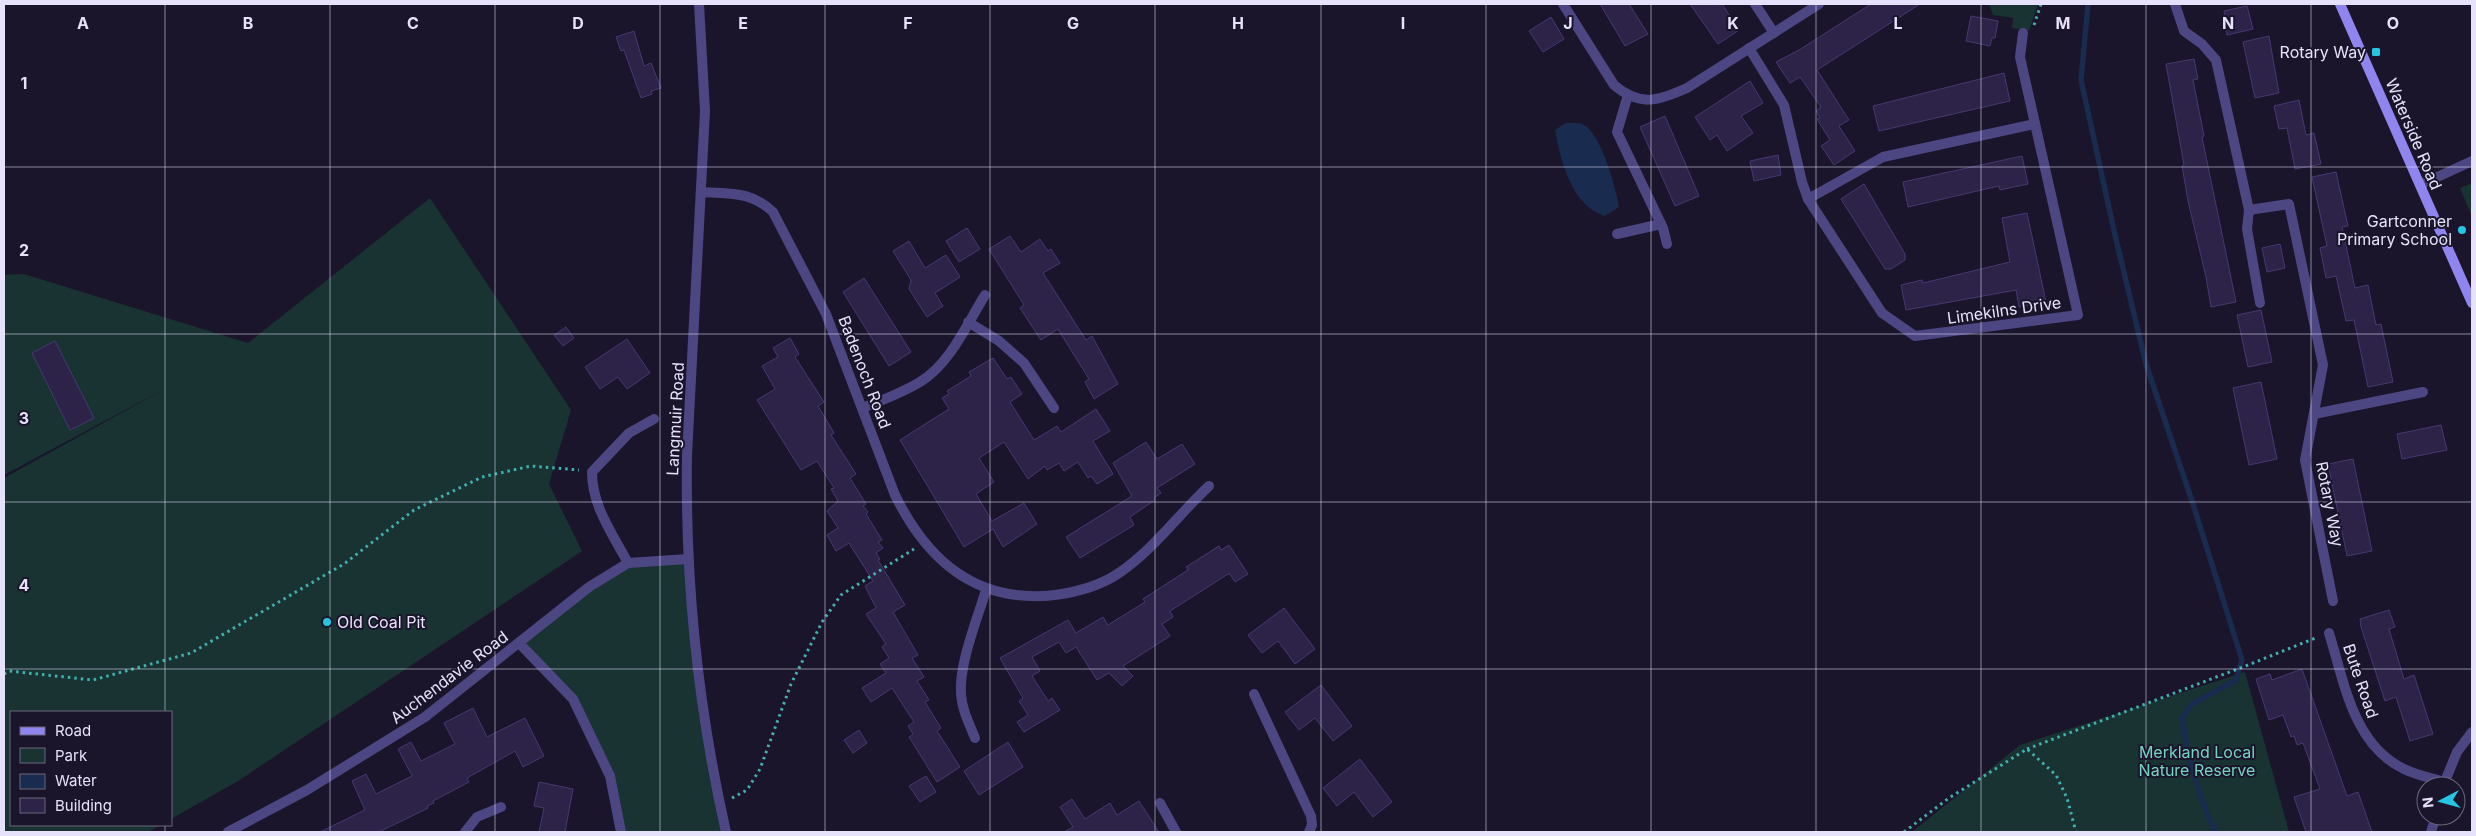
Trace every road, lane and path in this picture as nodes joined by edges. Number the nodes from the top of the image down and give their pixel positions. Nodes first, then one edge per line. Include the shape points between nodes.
1 (699, 4) edge
2 (1563, 4) edge
3 (1755, 4) edge
4 (1819, 4) edge
5 (2175, 4) edge
6 (2340, 4) edge
7 (1774, 33) junction
8 (2023, 33) dead end
9 (1749, 48) junction
10 (1628, 95) junction
11 (2035, 124) junction
12 (2472, 161) edge
13 (2420, 185) junction
14 (702, 192) junction
15 (1808, 199) junction
16 (2249, 210) junction
17 (1661, 224) junction
18 (1617, 234) dead end
19 (1667, 244) dead end
20 (985, 295) dead end
21 (2260, 303) dead end
22 (2472, 303) edge
23 (968, 322) junction
24 (2423, 392) dead end
25 (863, 408) junction
26 (1054, 408) dead end
27 (2314, 414) junction
28 (654, 419) dead end
29 (592, 472) junction
30 (1209, 486) dead end
31 (923, 543) junction
32 (688, 559) junction
33 (628, 563) junction
34 (986, 590) junction
35 (2333, 601) dead end
36 (2329, 633) joint
37 (519, 643) junction
38 (4, 674) edge
39 (1254, 694) dead end
40 (2472, 732) edge
41 (975, 738) dead end
42 (2027, 749) junction
43 (2423, 776) edge
44 (2447, 776) edge
45 (720, 802) junction
46 (1160, 803) dead end
47 (501, 807) dead end
48 (228, 832) edge
49 (465, 832) edge
50 (622, 832) edge
51 (726, 832) edge
52 (1176, 832) edge
53 (1309, 832) edge
54 (1904, 832) edge
55 (2076, 832) edge

1 - 14 street, Langmuir Road via 705,110
2 - 10 street via 1614,84
3 - 7 street
4 - 7 street
5 - 16 street via 2184,31 2216,60
6 - 13 main road, Waterside Road
7 - 9 street
8 - 11 street, Limekilns Drive via 2020,57
9 - 10 street via 1673,95 1648,101
9 - 15 street, Limekilns Drive via 1784,105
10 - 17 street via 1617,132
11 - 15 street via 1884,157
11 - 15 street, Limekilns Drive via 2078,315 1915,336 1882,313
12 - 13 street
13 - 22 main road, Waterside Road
14 - 25 street, Badenoch Road via 750,195 774,212 826,314
14 - 32 street, Langmuir Road via 687,455
16 - 21 street via 2247,230
16 - 27 street, Rotary Way via 2289,204 2323,366
17 - 18 street
17 - 19 street
20 - 23 street
23 - 25 street via 948,355 921,382
23 - 26 street via 1024,362
24 - 27 street
25 - 31 street, Badenoch Road via 895,495
27 - 35 street, Rotary Way via 2305,460
28 - 29 street via 629,433
29 - 33 street via 597,506
29 - 38 path via 531,466 482,477 414,510 344,564 191,653 93,680 9,671
30 - 34 street, Badenoch Road via 1137,560 1117,575 1075,592 1044,596
31 - 34 street, Badenoch Road via 949,567
31 - 45 path via 841,595 822,622 791,684 760,769 747,790
32 - 33 street, Auchendavie Road
32 - 45 street, Langmuir Road via 702,708
33 - 37 street, Auchendavie Road via 589,587
34 - 41 street via 962,676 964,711
36 - 42 path
36 - 43 street, Bute Road via 2366,737 2385,756 2404,769
37 - 48 street, Auchendavie Road via 425,717 307,790
37 - 50 street via 573,699 610,776
39 - 53 street via 1311,816
40 - 44 street via 2457,752
42 - 54 path via 1949,798
42 - 55 path via 2056,776 2067,798
45 - 51 street, Langmuir Road
46 - 52 street
47 - 49 street via 477,817

